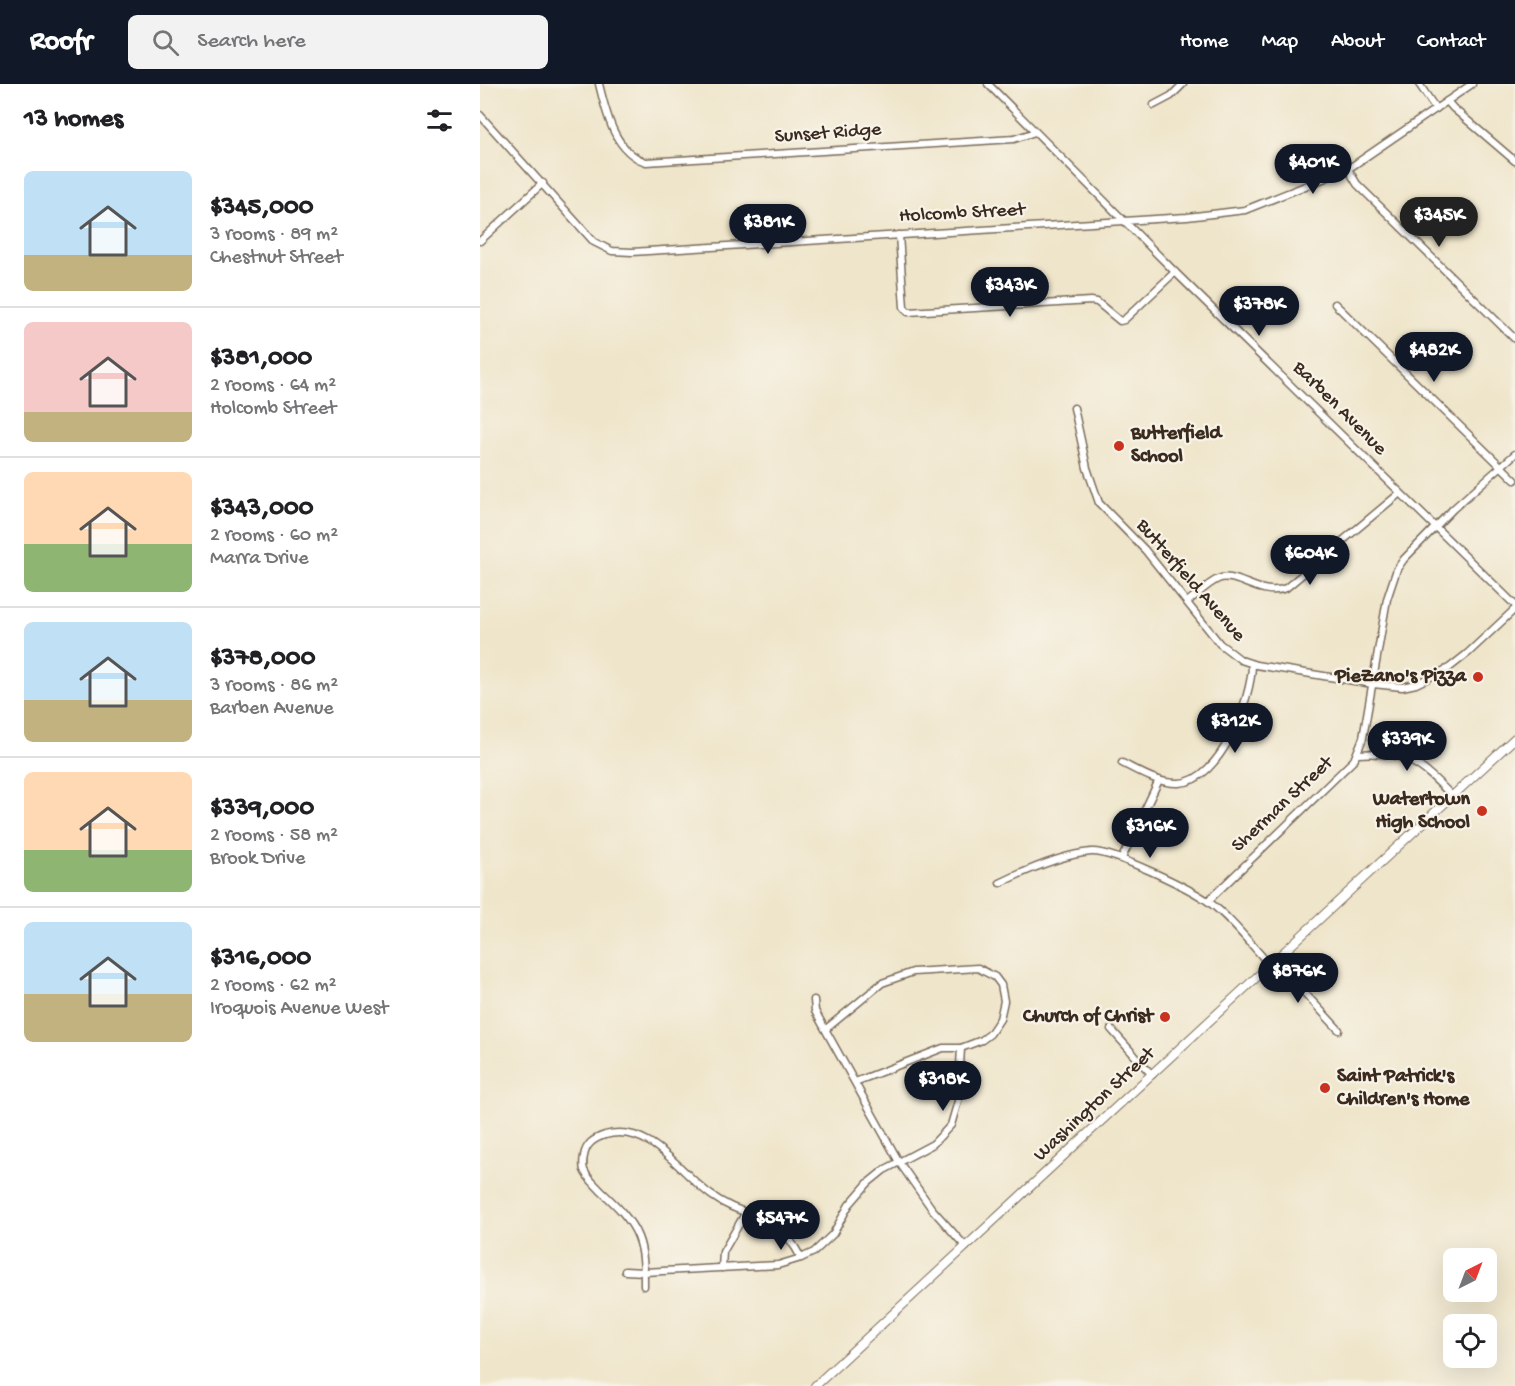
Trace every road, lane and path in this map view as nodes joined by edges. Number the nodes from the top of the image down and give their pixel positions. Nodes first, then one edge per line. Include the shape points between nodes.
1 (599, 84) edge
2 (988, 84) edge
3 (1184, 84) edge
4 (1419, 84) edge
5 (1472, 84) edge
6 (1447, 101) junction
7 (1154, 105) dead end
8 (1436, 108) junction
9 (480, 115) edge
10 (1035, 132) junction
11 (1515, 161) edge
12 (1348, 169) junction
13 (543, 183) junction
14 (1124, 221) junction
15 (899, 235) junction
16 (480, 241) edge
17 (1175, 272) junction
18 (1335, 304) dead end
19 (1515, 339) edge
20 (1074, 408) dead end
21 (1515, 454) edge
22 (1501, 466) junction
23 (1515, 480) edge
24 (1400, 493) junction
25 (1435, 528) junction
26 (1187, 602) junction
27 (1515, 604) edge
28 (1515, 609) edge
29 (1252, 664) junction
30 (1373, 684) junction
31 (1515, 738) edge
32 (1358, 753) junction
33 (1122, 763) dead end
34 (1159, 780) junction
35 (1452, 796) junction
36 (1122, 858) junction
37 (1000, 883) dead end
38 (1208, 901) junction
39 (1273, 963) junction
40 (814, 1000) dead end
41 (826, 1029) junction
42 (1111, 1029) dead end
43 (1339, 1030) dead end
44 (961, 1048) junction
45 (1152, 1075) junction
46 (855, 1083) junction
47 (899, 1162) junction
48 (746, 1212) junction
49 (966, 1247) junction
50 (801, 1258) junction
51 (722, 1268) junction
52 (625, 1271) dead end
53 (644, 1272) junction
54 (644, 1286) dead end
55 (815, 1386) edge

1 - 10 street, Sunset Ridge via 609,123 626,148 639,160 655,162 1014,139
2 - 10 street, Barben Avenue
3 - 7 street
4 - 8 street
5 - 6 street, Holcomb Street
6 - 8 street, Holcomb Street
6 - 11 street
8 - 12 street, Holcomb Street
9 - 13 street, Holcomb Street
10 - 14 street, Barben Avenue
12 - 14 street, Holcomb Street via 1245,210
12 - 19 street via 1357,184
13 - 15 street, Holcomb Street via 594,242 612,251
13 - 16 street
14 - 15 street, Holcomb Street
14 - 17 street, Barben Avenue
15 - 17 street via 904,307 908,312 1091,301 1120,321
17 - 24 street, Barben Avenue
18 - 22 street
20 - 26 street, Butterfield Avenue via 1099,503 1145,550
21 - 22 street, Sherman Street
22 - 23 street
22 - 25 street, Sherman Street
24 - 25 street, Barben Avenue
24 - 26 street via 1286,588 1270,591 1225,577
25 - 27 street, Barben Avenue
25 - 30 street, Sherman Street via 1404,559 1392,581
26 - 29 street, Butterfield Avenue via 1220,644
28 - 30 street, Butterfield Avenue via 1468,653 1432,678 1402,687
29 - 30 street, Butterfield Avenue
29 - 34 street via 1236,726 1220,755 1186,783
30 - 32 street, Sherman Street
31 - 35 main road, Washington Street
32 - 35 street via 1393,754 1409,760
32 - 38 street, Sherman Street
33 - 34 street
34 - 36 street
35 - 39 main road, Washington Street
36 - 37 street via 1100,852 1081,854
36 - 38 street
38 - 39 street
39 - 43 street
39 - 45 main road, Washington Street
40 - 41 street via 815,1011
41 - 44 street via 882,983 913,972 978,968 995,977 1004,992 1004,1009 990,1034
41 - 46 street
42 - 45 street
44 - 46 street via 943,1048
44 - 47 street via 958,1101 951,1125 933,1144
45 - 49 main road, Washington Street
46 - 47 street
47 - 49 street via 932,1209
47 - 50 street via 860,1191 833,1234
48 - 50 street via 775,1224 794,1243
48 - 51 street via 723,1252
48 - 53 street via 712,1196 651,1143 624,1134 597,1137 588,1144 584,1169 638,1236
49 - 55 main road, Washington Street
50 - 51 street via 778,1265
51 - 53 street
52 - 53 street
53 - 54 street

